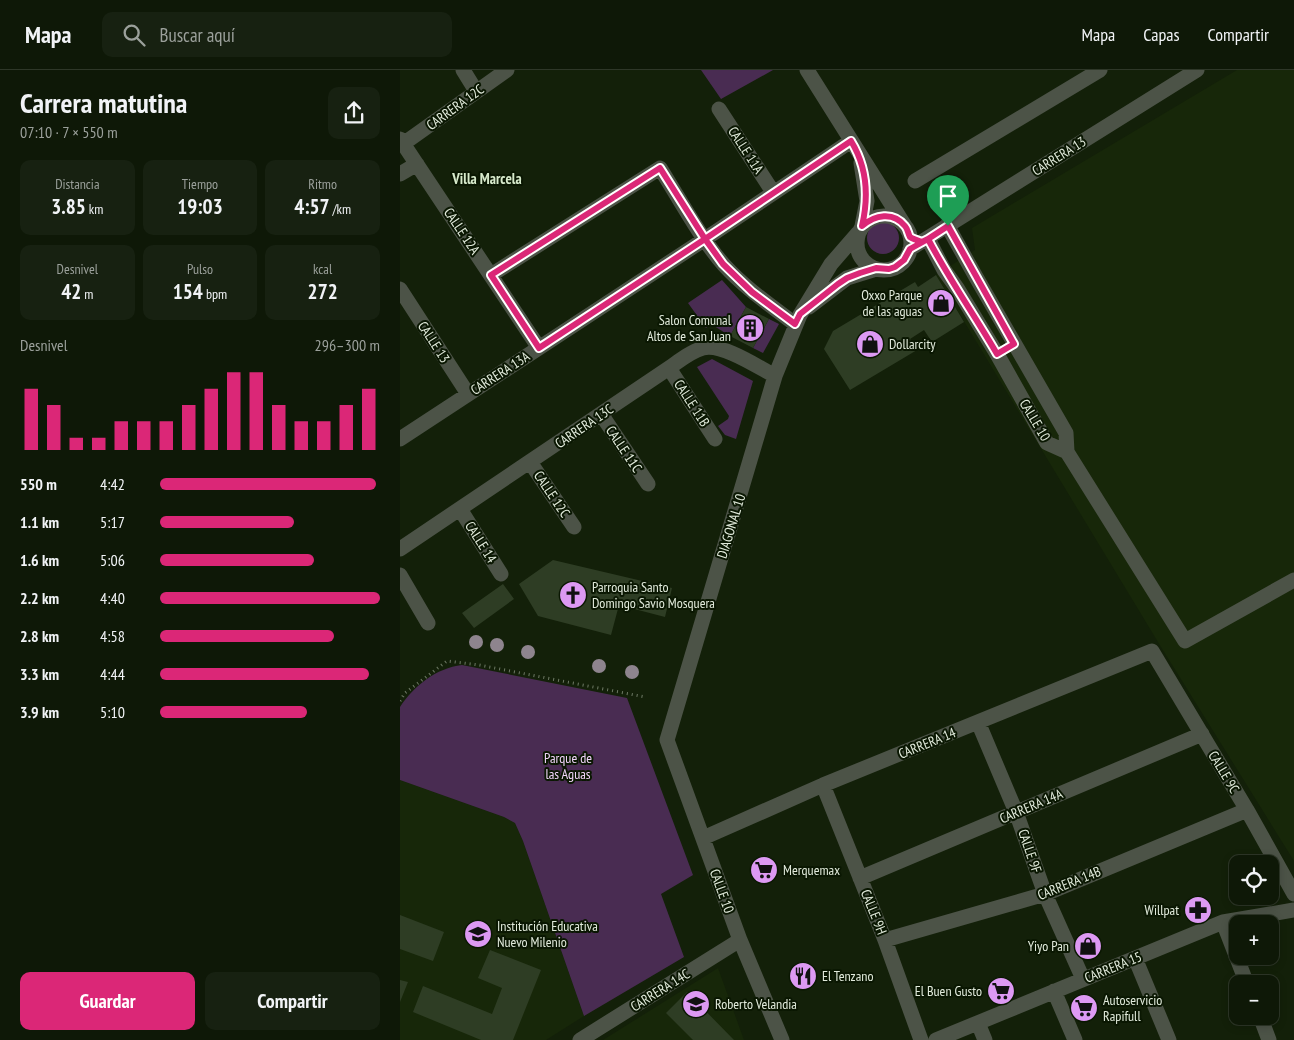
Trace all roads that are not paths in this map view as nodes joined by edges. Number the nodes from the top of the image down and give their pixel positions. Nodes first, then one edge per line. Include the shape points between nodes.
1 (463, 70) edge
2 (507, 70) edge
3 (807, 70) edge
4 (1100, 70) edge
5 (1197, 70) edge
6 (476, 91) junction
7 (719, 109) dead end
8 (851, 141) junction
9 (402, 142) edge
10 (859, 155) junction
11 (417, 164) junction
12 (400, 174) edge
13 (915, 181) dead end
14 (773, 192) junction
15 (948, 226) junction
16 (860, 230) junction
17 (915, 238) junction
18 (705, 239) junction
19 (876, 268) junction
20 (491, 275) junction
21 (976, 277) junction
22 (957, 288) junction
23 (400, 290) edge
24 (797, 319) junction
25 (1014, 344) junction
26 (539, 348) junction
27 (997, 354) junction
28 (669, 368) junction
29 (775, 376) junction
30 (468, 394) junction
31 (601, 414) junction
32 (400, 439) edge
33 (715, 439) dead end
34 (1067, 452) junction
35 (530, 462) junction
36 (648, 484) dead end
37 (460, 509) junction
38 (574, 527) dead end
39 (400, 549) edge
40 (500, 574) dead end
41 (400, 575) edge
42 (1294, 580) edge
43 (428, 623) dead end
44 (1152, 652) joint
45 (978, 722) junction
46 (1202, 734) junction
47 (668, 740) joint
48 (823, 785) junction
49 (1247, 810) junction
50 (1016, 812) junction
51 (703, 838) junction
52 (860, 878) junction
53 (1045, 894) junction
54 (1294, 894) edge
55 (1294, 910) edge
56 (1224, 922) junction
57 (740, 940) junction
58 (885, 940) junction
59 (1135, 958) junction
60 (1244, 975) edge
61 (1083, 979) junction
62 (1054, 991) junction
63 (978, 1023) junction
64 (1263, 1025) edge
65 (580, 1040) edge
66 (782, 1040) edge
67 (920, 1040) edge
68 (936, 1040) edge
69 (985, 1040) edge
70 (1075, 1040) edge
71 (1169, 1040) edge
72 (1269, 1040) edge

1 - 6 street
2 - 6 street, CARRERA 12C
3 - 8 street, CALLE 10
4 - 13 street
5 - 15 street, CARRERA 13
6 - 9 street, CARRERA 12C
7 - 14 street, CALLE 11A
8 - 10 street, CALLE 10
8 - 14 street, CARRERA 13A
9 - 11 street, CALLE 12A
10 - 16 street, CALLE 10 via 866,192 866,209
10 - 17 street, CALLE 10
11 - 12 street
11 - 20 street, CALLE 12A
14 - 18 street, CARRERA 13A
15 - 17 street, CARRERA 13
15 - 21 street
16 - 17 street via 869,220 888,216 897,219
16 - 19 street via 857,248 869,266
16 - 24 street, DIAGONAL 10 via 831,264
17 - 19 street via 900,264 889,269
17 - 22 street, CALLE 10
18 - 20 street via 660,168
18 - 24 street via 723,264 752,292
18 - 26 street, CARRERA 13A
19 - 24 street via 847,278
20 - 26 street, CALLE 12A
21 - 22 street
21 - 25 street
22 - 27 street, CALLE 10
23 - 30 street, CALLE 13
24 - 29 street, DIAGONAL 10
25 - 27 street
25 - 34 street via 1066,433
26 - 30 street, CARRERA 13A
27 - 34 street, CALLE 10 via 1047,443
28 - 29 street, CARRERA 13C via 703,348 715,347
28 - 31 street, CARRERA 13C
28 - 33 street, CALLE 11B
29 - 47 street, DIAGONAL 10
30 - 32 street, CARRERA 13A
31 - 35 street, CARRERA 13C
31 - 36 street, CALLE 11C
34 - 42 street, CALLE 10 via 1185,641
35 - 37 street, CARRERA 13C
35 - 38 street, CALLE 12C
37 - 39 street, CARRERA 13C
37 - 40 street, CALLE 14
41 - 43 street
44 - 45 street, CARRERA 14
44 - 46 street, CALLE 9C
45 - 48 street, CARRERA 14
45 - 50 street, CALLE 9F
46 - 49 street, CALLE 9C
46 - 50 street, CARRERA 14A
47 - 51 street, CALLE 10
48 - 51 street, CARRERA 14
48 - 52 street, CALLE 9H
49 - 53 street, CARRERA 14B
49 - 54 street, CALLE 9C
50 - 52 street, CARRERA 14A
50 - 53 street, CALLE 9F
51 - 57 street, CALLE 10
52 - 58 street, CALLE 9H
53 - 58 street, CARRERA 14B
53 - 61 street, CALLE 9F
55 - 56 street, CARRERA 15
56 - 59 street, CARRERA 15
56 - 60 street
57 - 65 street, CARRERA 14C
57 - 66 street, CALLE 10
58 - 67 street, CALLE 9H
59 - 61 street, CARRERA 15
59 - 71 street
61 - 62 street, CARRERA 15
62 - 63 street, CARRERA 15
62 - 70 street
63 - 68 street, CARRERA 15
63 - 69 street
64 - 72 street

